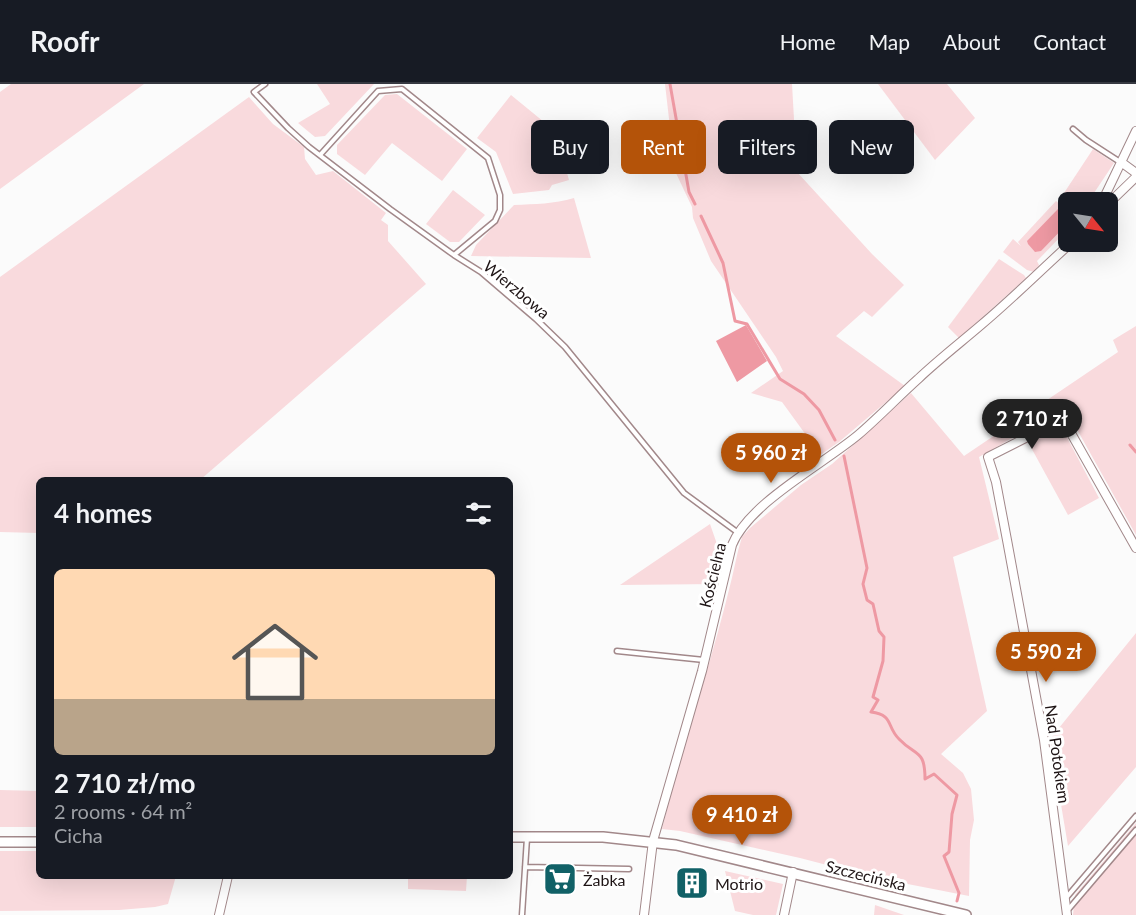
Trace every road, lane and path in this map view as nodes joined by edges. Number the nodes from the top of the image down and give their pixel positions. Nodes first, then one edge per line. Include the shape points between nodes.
1 (265, 84) edge
2 (1073, 129) dead end
3 (1136, 131) edge
4 (320, 155) junction
5 (1121, 162) junction
6 (1136, 175) edge
7 (1107, 192) edge
8 (1118, 194) edge
9 (1061, 252) edge
10 (453, 255) junction
11 (737, 532) junction
12 (1136, 548) edge
13 (617, 651) dead end
14 (704, 660) junction
15 (1136, 816) edge
16 (1136, 830) edge
17 (513, 837) edge
18 (527, 837) junction
19 (653, 841) junction
20 (0, 842) edge
21 (36, 842) edge
22 (525, 867) junction
23 (629, 869) dead end
24 (793, 872) junction
25 (227, 879) edge
26 (1065, 899) junction
27 (1067, 913) edge
28 (219, 915) edge
29 (522, 915) edge
30 (644, 915) edge
31 (784, 915) edge
32 (966, 915) edge

1 - 4 lane, Wierzbowa via 254,92
2 - 5 lane
3 - 5 street
4 - 10 lane, Wierzbowa
4 - 10 lane via 378,91 402,89 488,158 500,195 495,221
5 - 6 street
5 - 7 street
6 - 8 street
9 - 11 street, Kościelna via 876,419
10 - 11 lane, Wierzbowa via 481,272 565,347 684,493
11 - 14 street, Kościelna
12 - 26 street, Nad Potokiem via 1063,419 988,458 996,482 1044,740
13 - 14 lane
14 - 19 street, Kościelna
15 - 26 lane
16 - 27 lane
17 - 18 street, Szczecińska
18 - 19 street, Szczecińska
18 - 22 lane
19 - 24 street, Szczecińska
19 - 30 street, Kościelna
20 - 21 street
22 - 23 lane
22 - 29 lane
24 - 31 street
24 - 32 street, Szczecińska
25 - 28 street
26 - 27 street, Nad Potokiem

